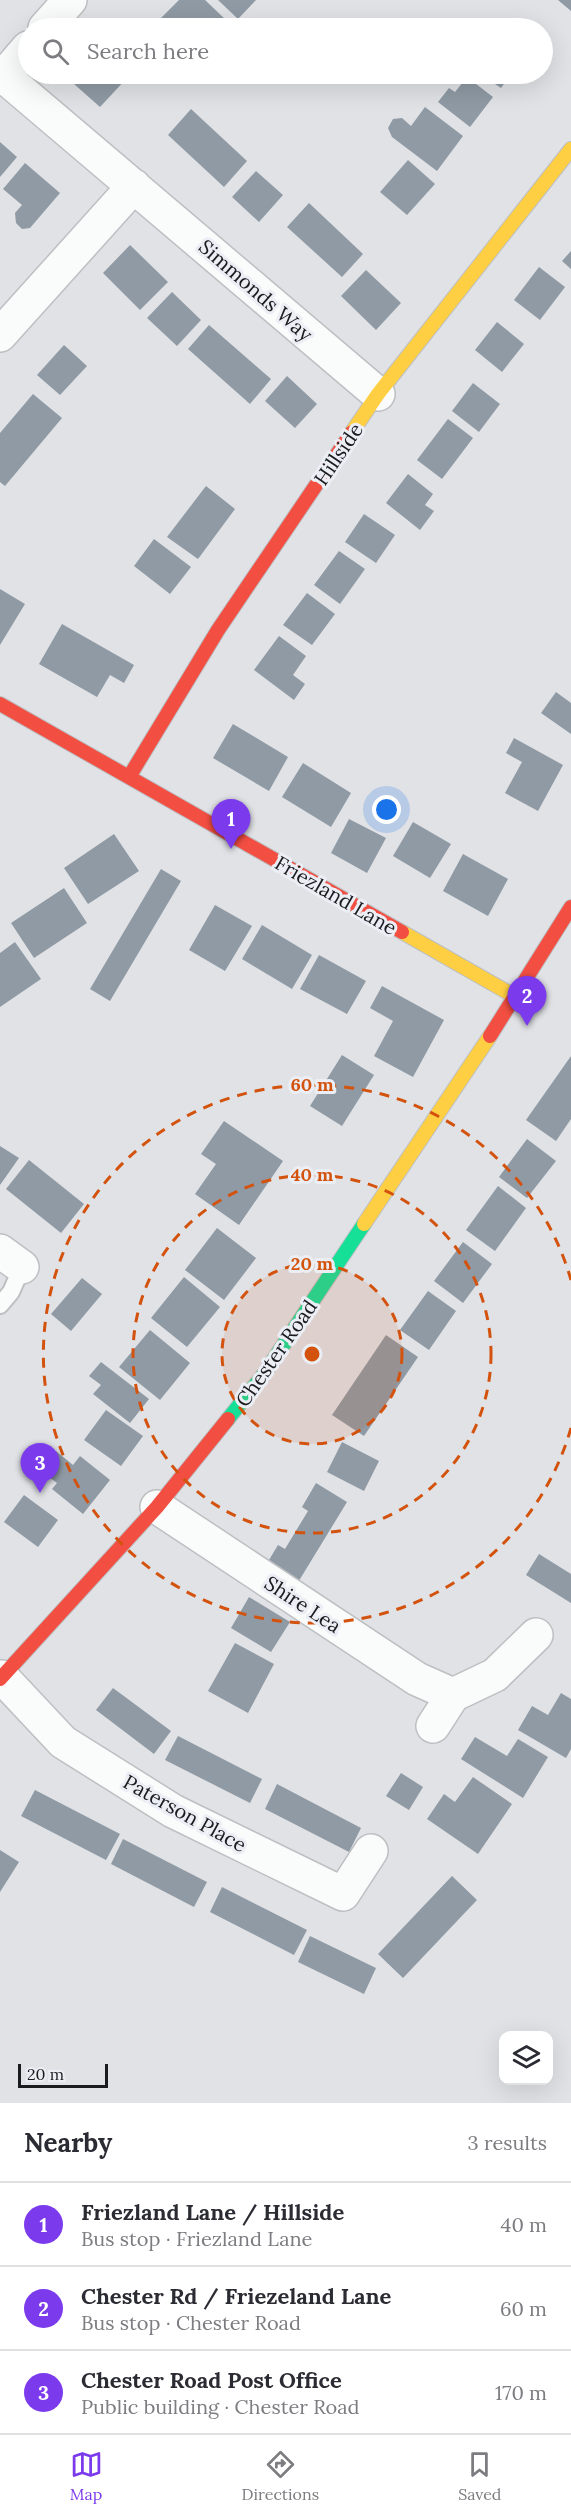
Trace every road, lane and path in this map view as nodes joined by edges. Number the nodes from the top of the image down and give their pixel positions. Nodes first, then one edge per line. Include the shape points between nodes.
1 (70, 0) edge
2 (54, 18) edge
3 (18, 58) edge
4 (2, 75) edge
5 (571, 149) edge
6 (134, 186) junction
7 (0, 335) edge
8 (378, 394) junction
9 (0, 704) edge
10 (129, 777) junction
11 (571, 907) edge
12 (516, 997) junction
13 (11, 1259) edge
14 (0, 1305) edge
15 (157, 1507) junction
16 (536, 1635) dead end
17 (1, 1678) edge
18 (453, 1695) junction
19 (433, 1726) dead end
20 (371, 1851) dead end

1 - 2 street
3 - 4 street
4 - 6 street, Simmonds Way
5 - 8 main road, Hillside
6 - 7 street
6 - 8 street, Simmonds Way
8 - 10 main road, Hillside via 218,630
9 - 10 main road, Friezland Lane
10 - 12 main road, Friezland Lane
11 - 12 main road, Chester Road
12 - 15 main road, Chester Road via 264,1374
13 - 14 lane via 11,1292
15 - 17 main road, Chester Road
15 - 18 street, Shire Lea via 417,1679
16 - 18 street via 495,1675
17 - 20 street, Paterson Place via 63,1742 173,1811 343,1894
18 - 19 street

